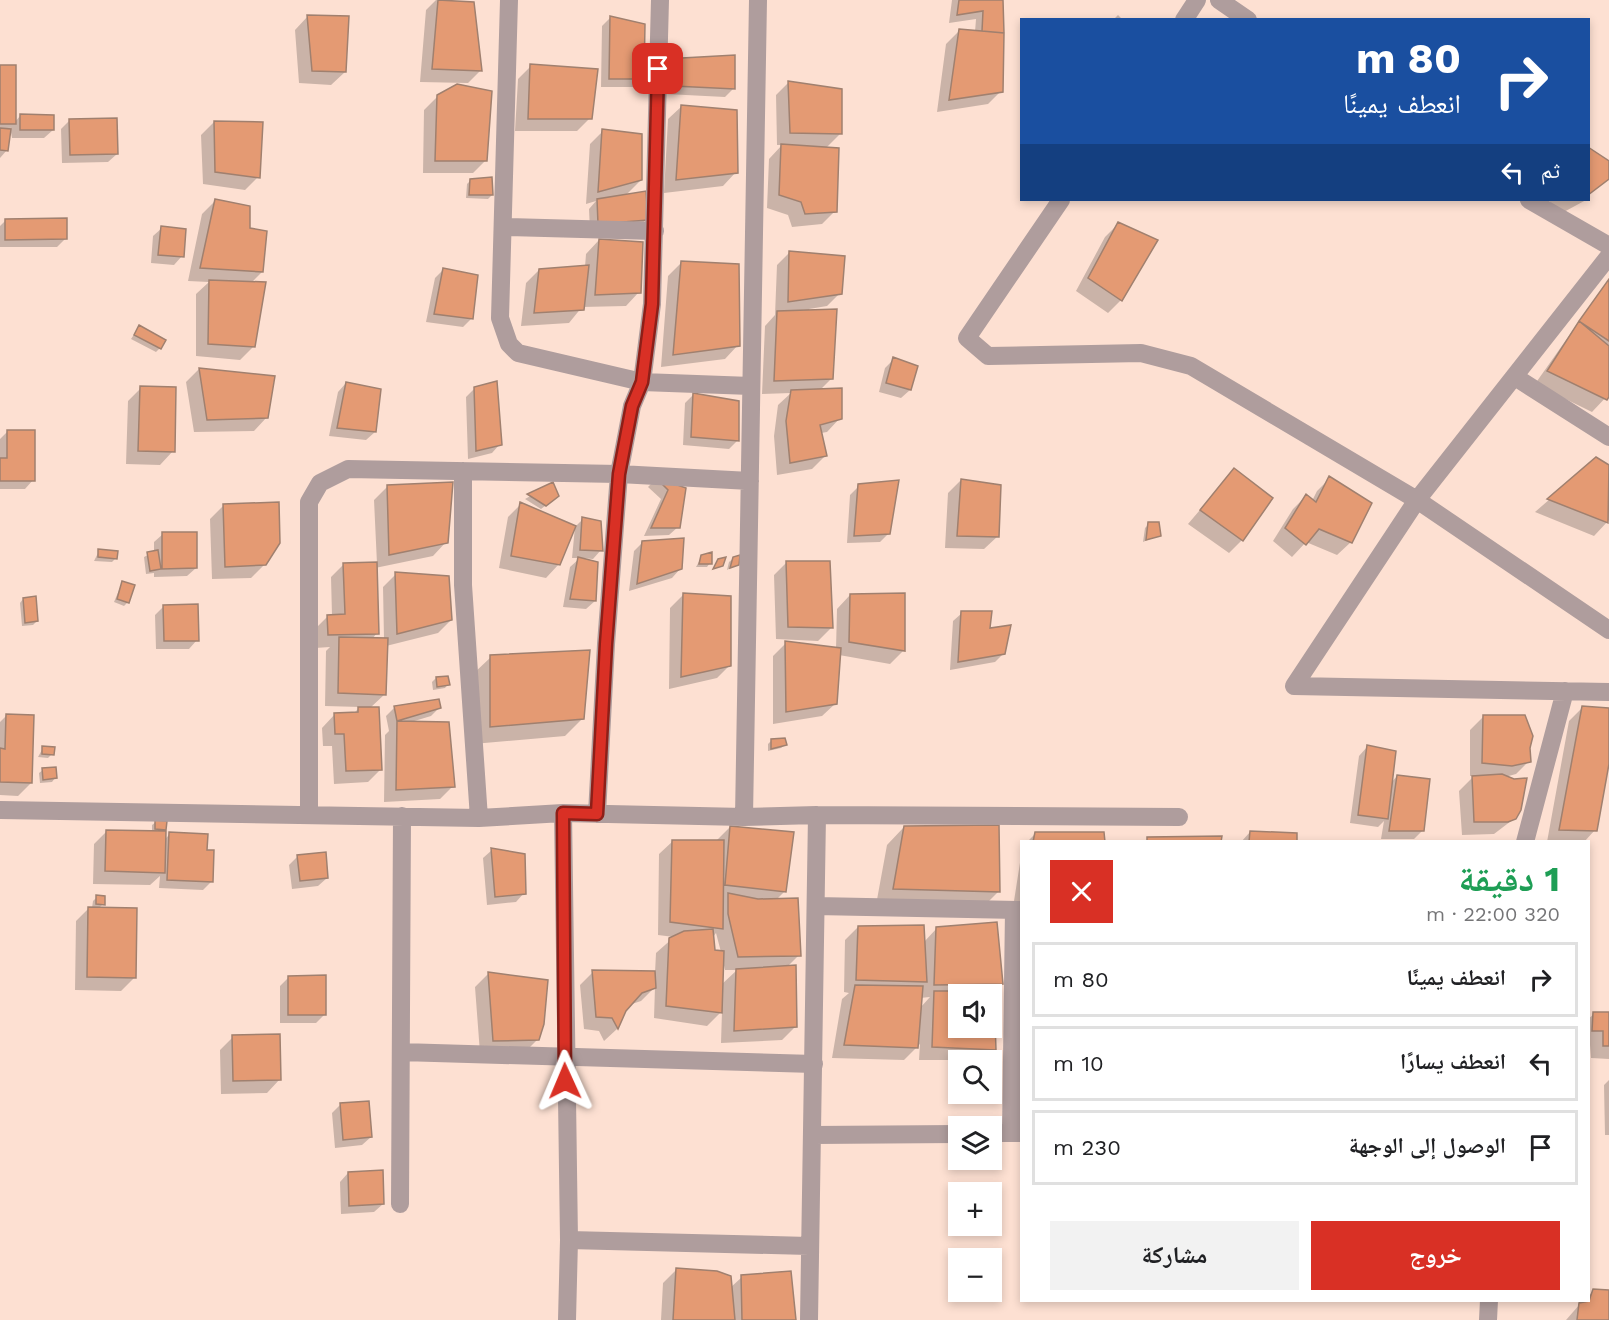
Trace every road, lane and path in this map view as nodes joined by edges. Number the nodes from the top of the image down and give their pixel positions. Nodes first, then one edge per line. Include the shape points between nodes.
1 (509, 0) edge
2 (660, 0) edge
3 (758, 0) edge
4 (1197, 0) edge
5 (1219, 0) edge
6 (1185, 18) edge
7 (1245, 18) edge
8 (1060, 201) edge
9 (1531, 201) edge
10 (504, 227) junction
11 (655, 231) junction
12 (1609, 246) edge
13 (1609, 256) edge
14 (1515, 377) junction
15 (642, 382) junction
16 (751, 386) junction
17 (1609, 438) edge
18 (463, 471) junction
19 (619, 474) junction
20 (750, 481) junction
21 (1417, 500) junction
22 (1609, 630) edge
23 (1565, 691) junction
24 (1609, 692) edge
25 (0, 810) edge
26 (563, 813) junction
27 (597, 814) junction
28 (817, 814) junction
29 (309, 815) junction
30 (402, 816) junction
31 (744, 817) junction
32 (1179, 817) dead end
33 (479, 818) junction
34 (1527, 840) edge
35 (816, 906) junction
36 (1018, 910) edge
37 (401, 1052) junction
38 (564, 1059) junction
39 (814, 1064) junction
40 (1016, 1133) edge
41 (948, 1134) edge
42 (813, 1135) junction
43 (400, 1204) dead end
44 (569, 1240) junction
45 (809, 1246) junction
46 (1489, 1302) edge
47 (567, 1320) edge
48 (809, 1320) edge
49 (1488, 1320) edge

1 - 10 street
2 - 11 street
3 - 16 street
4 - 6 street
5 - 7 street
8 - 21 street via 967,338 988,356 1141,353 1191,366
9 - 12 street
10 - 11 street
10 - 15 street via 500,318 509,344 518,353
11 - 15 street via 652,304
13 - 14 street
14 - 17 street
14 - 21 street
15 - 16 street
15 - 19 street via 632,406
16 - 20 street
18 - 19 street
18 - 29 street via 348,469 320,483 309,502
18 - 33 street via 463,585
19 - 20 street
19 - 27 street
20 - 31 street
21 - 22 street
21 - 23 street via 1294,686
23 - 24 street
23 - 34 street
25 - 29 street
26 - 27 street
26 - 33 street
26 - 38 street
27 - 31 street
28 - 31 street
28 - 32 street
28 - 35 street
29 - 30 street
30 - 33 street
30 - 37 street
35 - 36 street
35 - 39 street
36 - 40 street
37 - 38 street
37 - 43 street
38 - 39 street
38 - 44 street
39 - 42 street
41 - 42 street
42 - 45 street
44 - 45 street
44 - 47 street
45 - 48 street
46 - 49 street

